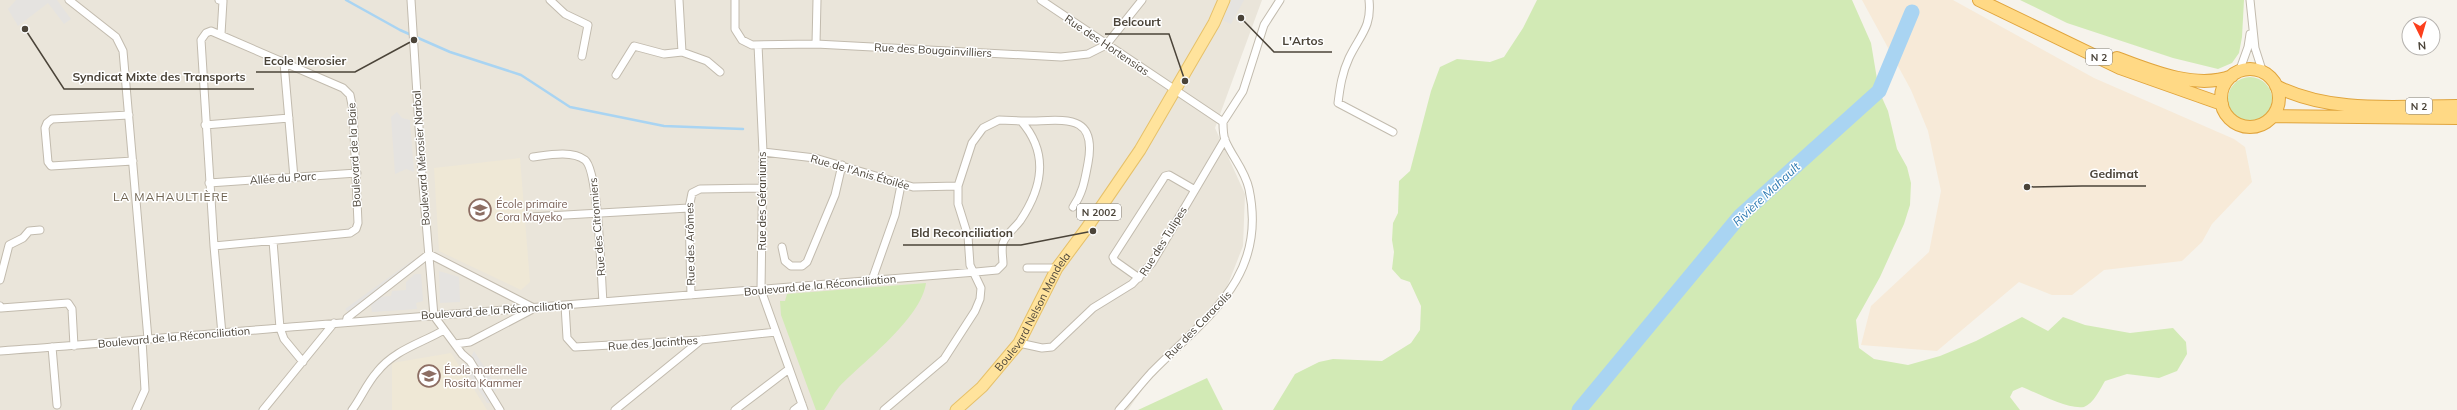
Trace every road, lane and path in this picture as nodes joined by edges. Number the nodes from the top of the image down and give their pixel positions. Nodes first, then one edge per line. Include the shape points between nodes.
1 (69, 0) edge
2 (219, 0) edge
3 (411, 0) edge
4 (550, 0) edge
5 (679, 0) edge
6 (734, 0) edge
7 (817, 0) edge
8 (1041, 0) edge
9 (1142, 0) edge
10 (1224, 0) edge
11 (1280, 0) edge
12 (1369, 0) edge
13 (1979, 0) edge
14 (1990, 0) edge
15 (2250, 0) edge
16 (2251, 26) junction
17 (221, 34) junction
18 (816, 44) junction
19 (758, 45) junction
20 (1106, 45) junction
21 (682, 52) junction
22 (582, 56) dead end
23 (284, 63) junction
24 (720, 72) dead end
25 (2263, 73) junction
26 (2235, 74) junction
27 (616, 75) dead end
28 (2276, 86) junction
29 (1174, 90) junction
30 (2222, 104) junction
31 (2457, 106) edge
32 (130, 115) junction
33 (2273, 116) junction
34 (289, 118) junction
35 (2457, 118) edge
36 (1021, 121) junction
37 (1222, 122) junction
38 (205, 125) junction
39 (1393, 132) dead end
40 (1225, 139) junction
41 (763, 152) junction
42 (533, 157) dead end
43 (133, 161) junction
44 (842, 165) junction
45 (357, 173) junction
46 (294, 178) junction
47 (209, 183) junction
48 (901, 185) junction
49 (958, 186) junction
50 (763, 188) junction
51 (1195, 190) junction
52 (1073, 206) dead end
53 (688, 208) junction
54 (597, 213) junction
55 (530, 217) dead end
56 (40, 230) dead end
57 (273, 241) junction
58 (214, 246) junction
59 (782, 247) dead end
60 (429, 254) junction
61 (1027, 268) dead end
62 (1057, 268) junction
63 (976, 272) junction
64 (1139, 278) junction
65 (0, 280) edge
66 (872, 280) junction
67 (761, 290) junction
68 (691, 295) junction
69 (602, 302) junction
70 (565, 305) junction
71 (0, 306) edge
72 (534, 308) junction
73 (434, 316) junction
74 (346, 322) junction
75 (334, 323) junction
76 (280, 328) junction
77 (444, 330) junction
78 (776, 332) junction
79 (222, 334) junction
80 (145, 339) junction
81 (701, 340) junction
82 (1019, 343) junction
83 (455, 344) junction
84 (74, 346) junction
85 (52, 347) junction
86 (0, 351) edge
87 (303, 362) junction
88 (789, 369) junction
89 (57, 405) dead end
90 (266, 407) edge
91 (804, 407) edge
92 (136, 410) edge
93 (275, 410) edge
94 (352, 410) edge
95 (500, 410) edge
96 (615, 410) edge
97 (735, 410) edge
98 (794, 410) edge
99 (884, 410) edge
100 (956, 410) edge
101 (1119, 410) edge

1 - 32 street via 119,41 124,57
2 - 17 street via 223,1
3 - 60 street, Boulevard Mérosier Narbal
4 - 22 street via 565,14 588,25
5 - 21 street
6 - 19 street via 737,34 746,43
7 - 18 street
8 - 20 street, Rue des Hortensias
9 - 20 street
10 - 29 main road, Boulevard Nelson Mandela / N 2002 via 1214,23
11 - 37 street via 1264,25 1243,90
12 - 39 street via 1370,20 1340,80 1338,103
13 - 30 highway, N 2 via 2120,68
14 - 26 highway, N 2 via 2084,44 2137,65 2196,80 2220,81
15 - 16 street
16 - 25 street
16 - 26 street via 2248,47
17 - 23 street, Boulevard de la Baie
17 - 38 street via 211,31 201,40
18 - 19 street, Rue des Bougainvilliers
18 - 20 street, Rue des Bougainvilliers via 1061,57 1088,54
19 - 41 street, Rue des Géraniums
20 - 29 street, Rue des Hortensias
21 - 24 street via 707,61
21 - 27 street via 664,54 634,46
23 - 34 street
23 - 45 street, Boulevard de la Baie via 343,88 348,93 353,110
25 - 26 highway, N 2 via 2255,70
25 - 28 highway, N 2
26 - 30 highway via 2223,89
28 - 31 highway, N 2 via 2298,97 2320,102
28 - 33 highway via 2278,106
29 - 37 street
29 - 62 main road, Boulevard Nelson Mandela / N 2002 via 1118,184
30 - 33 highway via 2229,117 2241,125 2255,126
32 - 43 street
32 - 43 street via 52,119 46,125 46,135 48,162 51,166
33 - 35 highway, N 2
34 - 38 street
34 - 46 street
36 - 49 street via 991,122 978,134 972,143
36 - 52 street via 1074,122 1088,130 1088,159 1082,190
36 - 63 street, Boulevard de la Réconciliation via 1031,133 1038,149 1038,183 1023,216 1004,240 1003,267
37 - 40 street, Rue des Caracolis
38 - 47 street
40 - 51 street, Rue des Tulipes
40 - 101 street, Rue des Caracolis via 1242,169 1249,189 1252,221 1250,242 1243,267 1233,289 1201,326 1150,374
41 - 44 street, Rue de l'Anis Étoilée via 800,155
41 - 50 street, Rue des Géraniums
42 - 54 street, Rue des Citronniers via 566,155 585,160 591,169
43 - 80 street
44 - 48 street, Rue de l'Anis Étoilée
44 - 59 street via 835,194 807,262 802,266 791,266 785,261
45 - 46 street, Allée du Parc
45 - 57 street, Boulevard de la Baie via 358,223 355,231
46 - 47 street, Allée du Parc
47 - 58 street
48 - 49 street, Rue de l'Anis Étoilée via 928,188
48 - 66 street via 895,215
49 - 63 street via 958,204 968,236 970,265
50 - 53 street, Rue des Arômes via 700,189 690,195
50 - 67 street, Rue des Géraniums
51 - 64 street, Rue des Tulipes via 1152,263
51 - 64 street via 1169,175 1165,176 1113,257
53 - 54 street
53 - 68 street, Rue des Arômes
54 - 55 street
54 - 69 street, Rue des Citronniers
56 - 65 street via 29,231 23,238 9,245
57 - 58 street, Boulevard de la Baie
57 - 76 street
58 - 79 street
60 - 72 street
60 - 73 street, Boulevard Mérosier Narbal
60 - 74 street via 347,318
61 - 62 street
62 - 82 main road, Boulevard Nelson Mandela / N 2002
63 - 66 street, Boulevard de la Réconciliation
63 - 99 street via 981,288 980,300 952,349 937,366
64 - 82 street, Rue des Tulipes via 1093,308 1052,347 1042,348
66 - 67 street, Boulevard de la Réconciliation
67 - 68 street, Boulevard de la Réconciliation
67 - 78 street, Rue des Géraniums
68 - 69 street, Boulevard de la Réconciliation
69 - 70 street, Boulevard de la Réconciliation
70 - 72 street, Boulevard de la Réconciliation
70 - 81 street, Rue des Jacinthes via 567,338 575,348
71 - 84 street via 1,308 68,303 72,309
72 - 73 street, Boulevard de la Réconciliation
72 - 83 street via 470,342
73 - 74 street, Boulevard de la Réconciliation
73 - 77 street
74 - 75 street, Boulevard de la Réconciliation
75 - 76 street, Boulevard de la Réconciliation
75 - 87 street
76 - 79 street, Boulevard de la Réconciliation
76 - 87 street via 284,339
77 - 83 street
77 - 94 street via 412,345 388,361 377,371
78 - 81 street, Rue des Jacinthes
78 - 88 street, Rue des Géraniums
79 - 80 street, Boulevard de la Réconciliation
80 - 84 street, Boulevard de la Réconciliation
80 - 92 street via 145,390
81 - 96 street
82 - 100 main road, Boulevard Nelson Mandela / N 2002 via 991,378
83 - 95 street via 470,361
84 - 85 street, Boulevard de la Réconciliation
85 - 86 street, Boulevard de la Réconciliation
85 - 89 street
87 - 90 street
88 - 91 street, Rue des Géraniums
88 - 97 street
90 - 93 street
91 - 98 street

